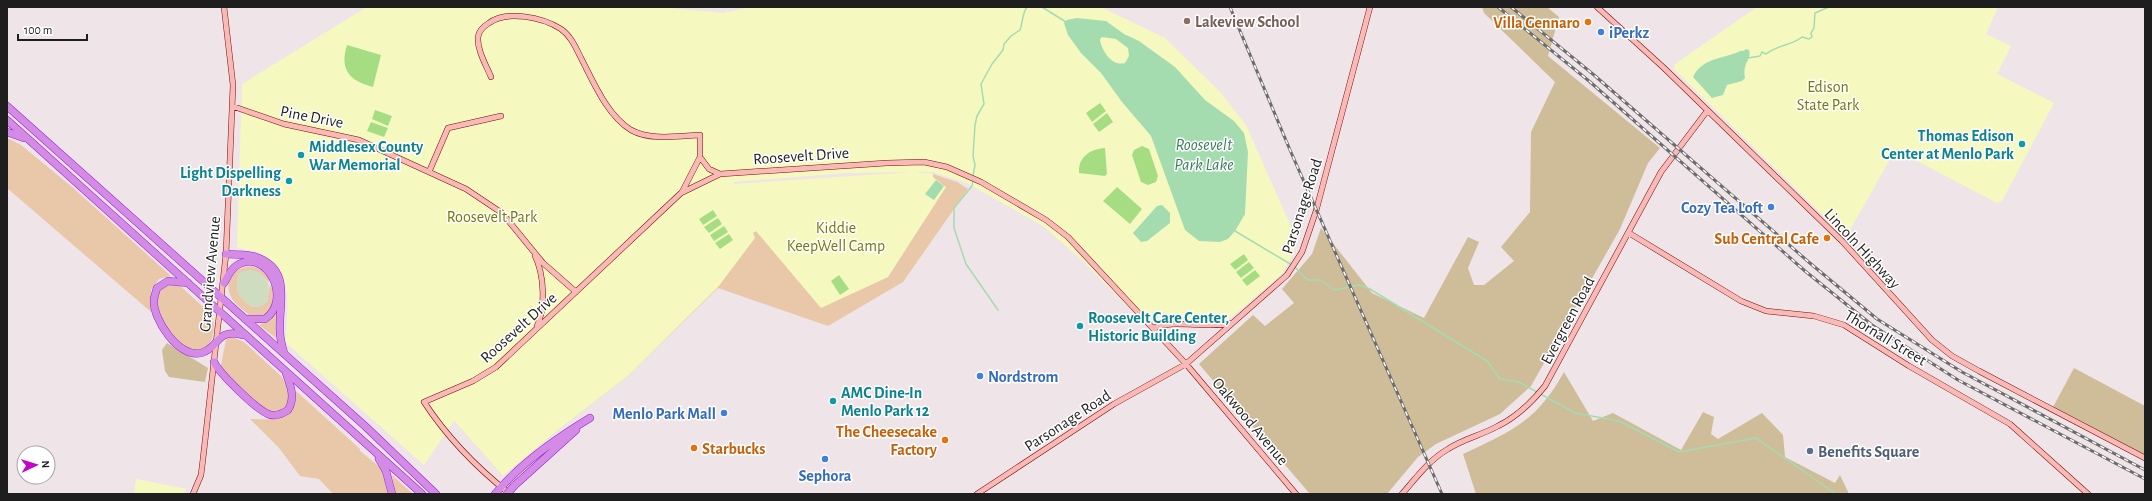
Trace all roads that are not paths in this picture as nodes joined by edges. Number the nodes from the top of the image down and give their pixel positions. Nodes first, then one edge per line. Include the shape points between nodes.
1 (224, 7) edge
2 (1370, 7) edge
3 (1597, 7) edge
4 (491, 77) dead end
5 (7, 106) edge
6 (232, 106) junction
7 (1707, 111) junction
8 (501, 116) dead end
9 (7, 120) edge
10 (7, 132) edge
11 (28, 140) junction
12 (700, 157) junction
13 (429, 172) junction
14 (720, 174) junction
15 (681, 193) junction
16 (1629, 234) junction
17 (531, 248) junction
18 (226, 254) junction
19 (188, 283) junction
20 (224, 283) junction
21 (576, 292) junction
22 (222, 299) junction
23 (220, 312) junction
24 (245, 319) junction
25 (1233, 323) junction
26 (1154, 328) junction
27 (535, 330) junction
28 (244, 335) junction
29 (217, 340) junction
30 (284, 353) junction
31 (214, 362) junction
32 (1186, 364) junction
33 (285, 371) junction
34 (369, 446) junction
35 (2145, 458) edge
36 (501, 487) junction
37 (193, 494) edge
38 (392, 494) edge
39 (422, 494) edge
40 (436, 494) edge
41 (495, 494) edge
42 (509, 494) edge
43 (977, 494) edge
44 (1296, 494) edge
45 (1402, 494) edge
46 (2088, 494) edge

1 - 6 street, Grandview Avenue via 232,63
2 - 25 street, Parsonage Road via 1316,211 1303,248 1294,266 1281,281
3 - 7 street, Lincoln Highway
4 - 12 street via 479,47 479,33 485,25 497,18 511,15 553,25 567,34 607,105 630,129 654,136 700,135
5 - 22 highway
6 - 13 street, Pine Drive via 274,122 359,140
6 - 18 street, Grandview Avenue
7 - 16 street, Evergreen Road via 1667,162
7 - 35 street, Lincoln Highway via 1845,243 1932,340 1952,356
8 - 13 street via 448,128
9 - 11 highway
10 - 11 highway
11 - 19 highway
12 - 14 street via 707,167
12 - 15 street
13 - 17 street, Pine Drive via 462,187 494,207 510,221
14 - 15 street, Roosevelt Drive
14 - 26 street, Roosevelt Drive via 924,162 947,166 981,182 1061,231
15 - 21 street, Roosevelt Drive
16 - 45 street, Evergreen Road via 1545,386 1532,401 1499,426 1446,449
16 - 46 street, Thornall Street via 1741,301 1758,308 1814,316 1844,325 2010,424
17 - 21 street, Pine Drive via 552,272
17 - 27 street via 538,265 541,283 541,311
18 - 20 street, Grandview Avenue
18 - 30 highway via 258,257 276,273 281,284 280,330
19 - 23 highway
19 - 29 highway via 168,281 157,288 153,301 159,321 170,338 186,351 200,354
20 - 22 street, Grandview Avenue
20 - 24 highway via 237,266 249,262 261,265 272,276 277,292 272,312 265,319
21 - 27 street, Roosevelt Drive
22 - 23 street, Grandview Avenue
22 - 24 highway
23 - 28 highway
23 - 29 street, Grandview Avenue
24 - 30 highway
25 - 26 street via 1219,326 1168,324
25 - 32 street, Parsonage Road
26 - 32 street, Roosevelt Drive
27 - 36 street, Roosevelt Drive via 488,373 424,402 440,426
28 - 29 highway via 233,332
28 - 33 highway
29 - 31 street, Grandview Avenue
30 - 40 highway
31 - 33 highway via 229,381 265,413 275,416 288,410 292,401 292,390
31 - 37 street, Grandview Avenue via 200,475
32 - 43 street, Parsonage Road via 1114,404
32 - 44 street, Oakwood Avenue
33 - 34 highway
34 - 38 highway via 383,465
34 - 39 highway
36 - 41 highway
36 - 42 street
36 - 42 highway, bridge via 558,437 590,418 514,486

